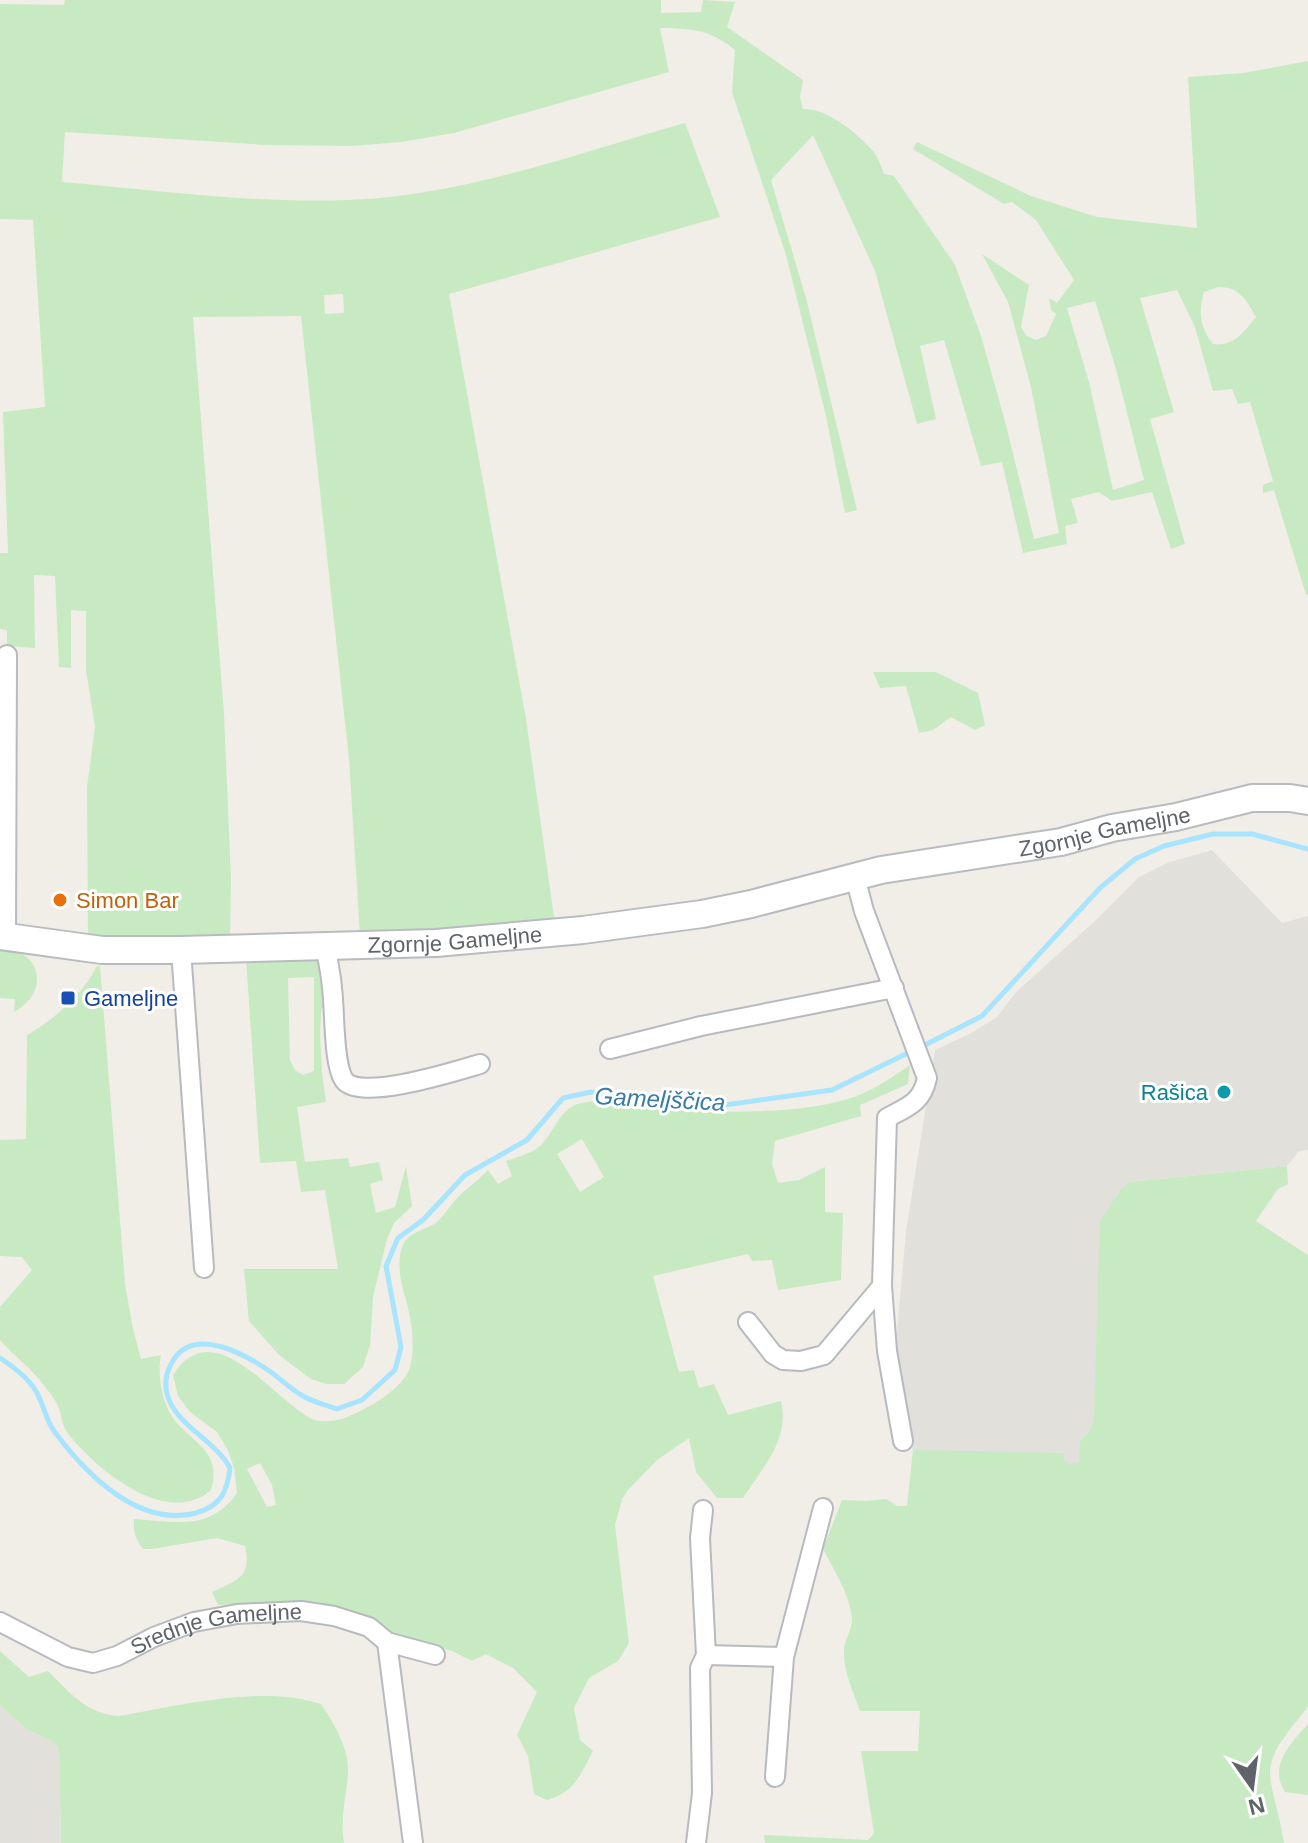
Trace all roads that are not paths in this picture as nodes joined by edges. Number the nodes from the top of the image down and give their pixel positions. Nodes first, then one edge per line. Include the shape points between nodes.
1 (7, 655) dead end
2 (2, 744) edge
3 (1308, 801) edge
4 (855, 877) junction
5 (3, 937) edge
6 (325, 946) junction
7 (181, 950) junction
8 (894, 988) junction
9 (610, 1049) dead end
10 (480, 1064) dead end
11 (204, 1268) dead end
12 (882, 1286) junction
13 (748, 1322) dead end
14 (903, 1441) dead end
15 (823, 1508) dead end
16 (703, 1510) dead end
17 (0, 1622) edge
18 (387, 1642) junction
19 (435, 1655) dead end
20 (706, 1655) junction
21 (784, 1657) junction
22 (775, 1777) dead end
23 (413, 1843) edge
24 (696, 1843) edge

1 - 2 street
2 - 5 street
3 - 4 street, Zgornje Gameljne via 1252,798 1061,842
4 - 6 street, Zgornje Gameljne via 652,922 436,943
4 - 8 street
5 - 7 street via 102,950
6 - 7 street
6 - 10 street via 344,1080 370,1089
7 - 11 street
8 - 9 street
8 - 12 street via 927,1078 915,1103 887,1118
12 - 13 street via 824,1355 783,1360
12 - 14 street
15 - 21 street
16 - 20 street
17 - 18 street, Srednje Gameljne via 68,1657 93,1663 194,1622 237,1614 301,1611 334,1616 369,1627
18 - 19 street, Srednje Gameljne
18 - 23 street
20 - 21 street
20 - 24 street via 700,1668 702,1793
21 - 22 street

